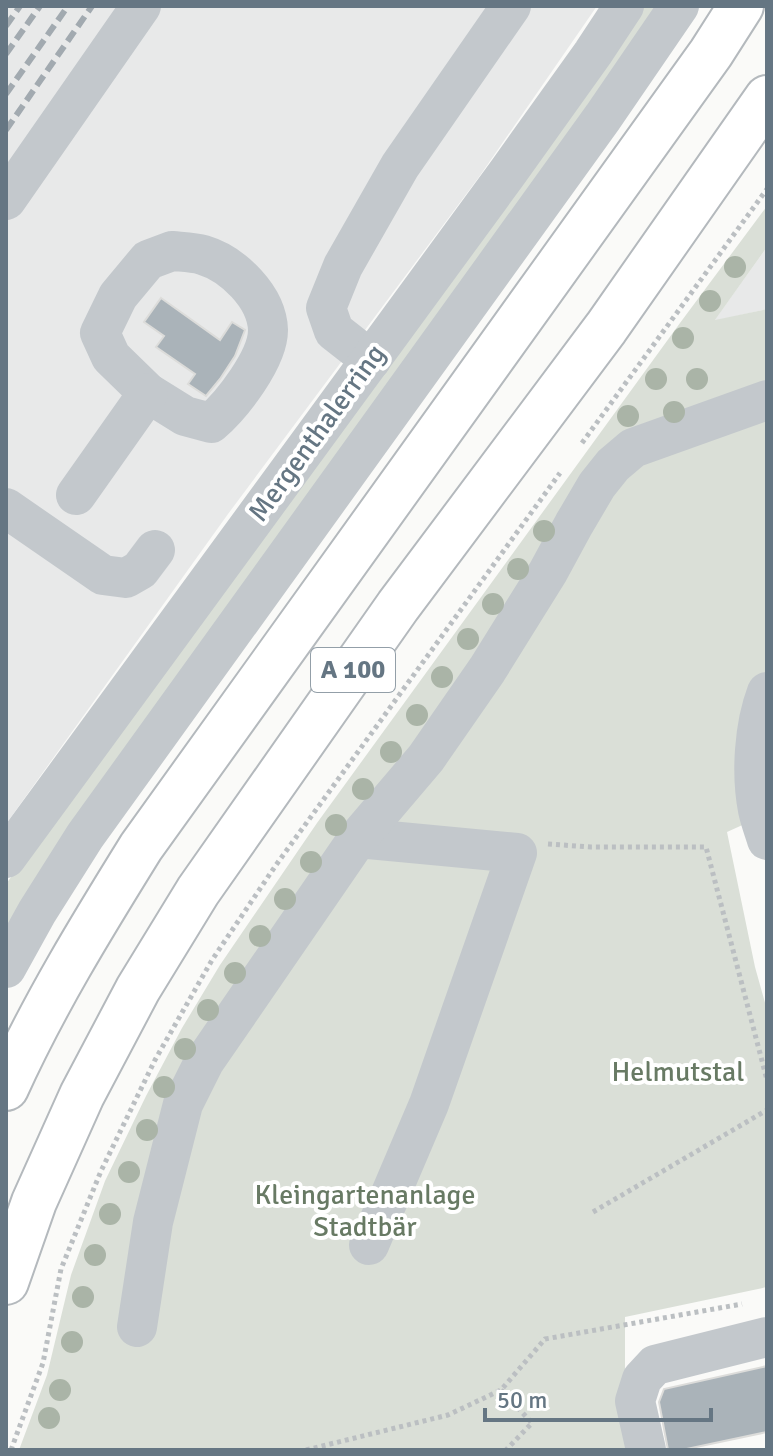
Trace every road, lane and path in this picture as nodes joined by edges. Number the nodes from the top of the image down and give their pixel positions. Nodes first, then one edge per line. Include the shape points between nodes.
1 (141, 6) edge
2 (511, 6) edge
3 (624, 6) edge
4 (679, 6) edge
5 (741, 6) edge
6 (767, 98) edge
7 (6, 200) edge
8 (371, 360) junction
9 (148, 393) junction
10 (767, 400) edge
11 (76, 495) dead end
12 (6, 508) edge
13 (155, 550) dead end
14 (767, 692) edge
15 (358, 838) junction
16 (767, 840) edge
17 (517, 853) junction
18 (6, 858) edge
19 (6, 968) edge
20 (767, 1080) edge
21 (6, 1088) edge
22 (767, 1110) edge
23 (593, 1212) dead end
24 (369, 1245) dead end
25 (6, 1282) edge
26 (760, 1320) edge
27 (137, 1327) dead end
28 (501, 1390) junction
29 (306, 1450) edge
30 (506, 1450) edge
31 (646, 1450) edge

1 - 7 lane
2 - 8 lane via 400,166 343,266 326,308 334,331
3 - 8 lane, Mergenthalerring
4 - 19 lane via 85,836
5 - 21 highway, A 100 via 141,847 77,949
6 - 25 highway, A 100 via 198,891 82,1095 34,1202
8 - 18 lane, Mergenthalerring
9 - 9 lane via 111,357 100,333 118,296 148,260 172,251 204,255 237,273 262,304 268,332 258,364 228,408 211,423 185,416
9 - 11 lane
10 - 15 lane via 633,448 613,465 495,658 426,758
12 - 13 lane via 103,575 126,578
14 - 16 lane via 754,764
15 - 17 lane
15 - 27 lane via 204,1062 183,1104 153,1222
17 - 20 path via 527,843 706,847
17 - 24 lane via 429,1104
22 - 23 path
26 - 28 path via 610,1329 545,1339
26 - 31 lane via 655,1365 642,1379 635,1401
28 - 29 path via 448,1415
28 - 30 path via 532,1423

